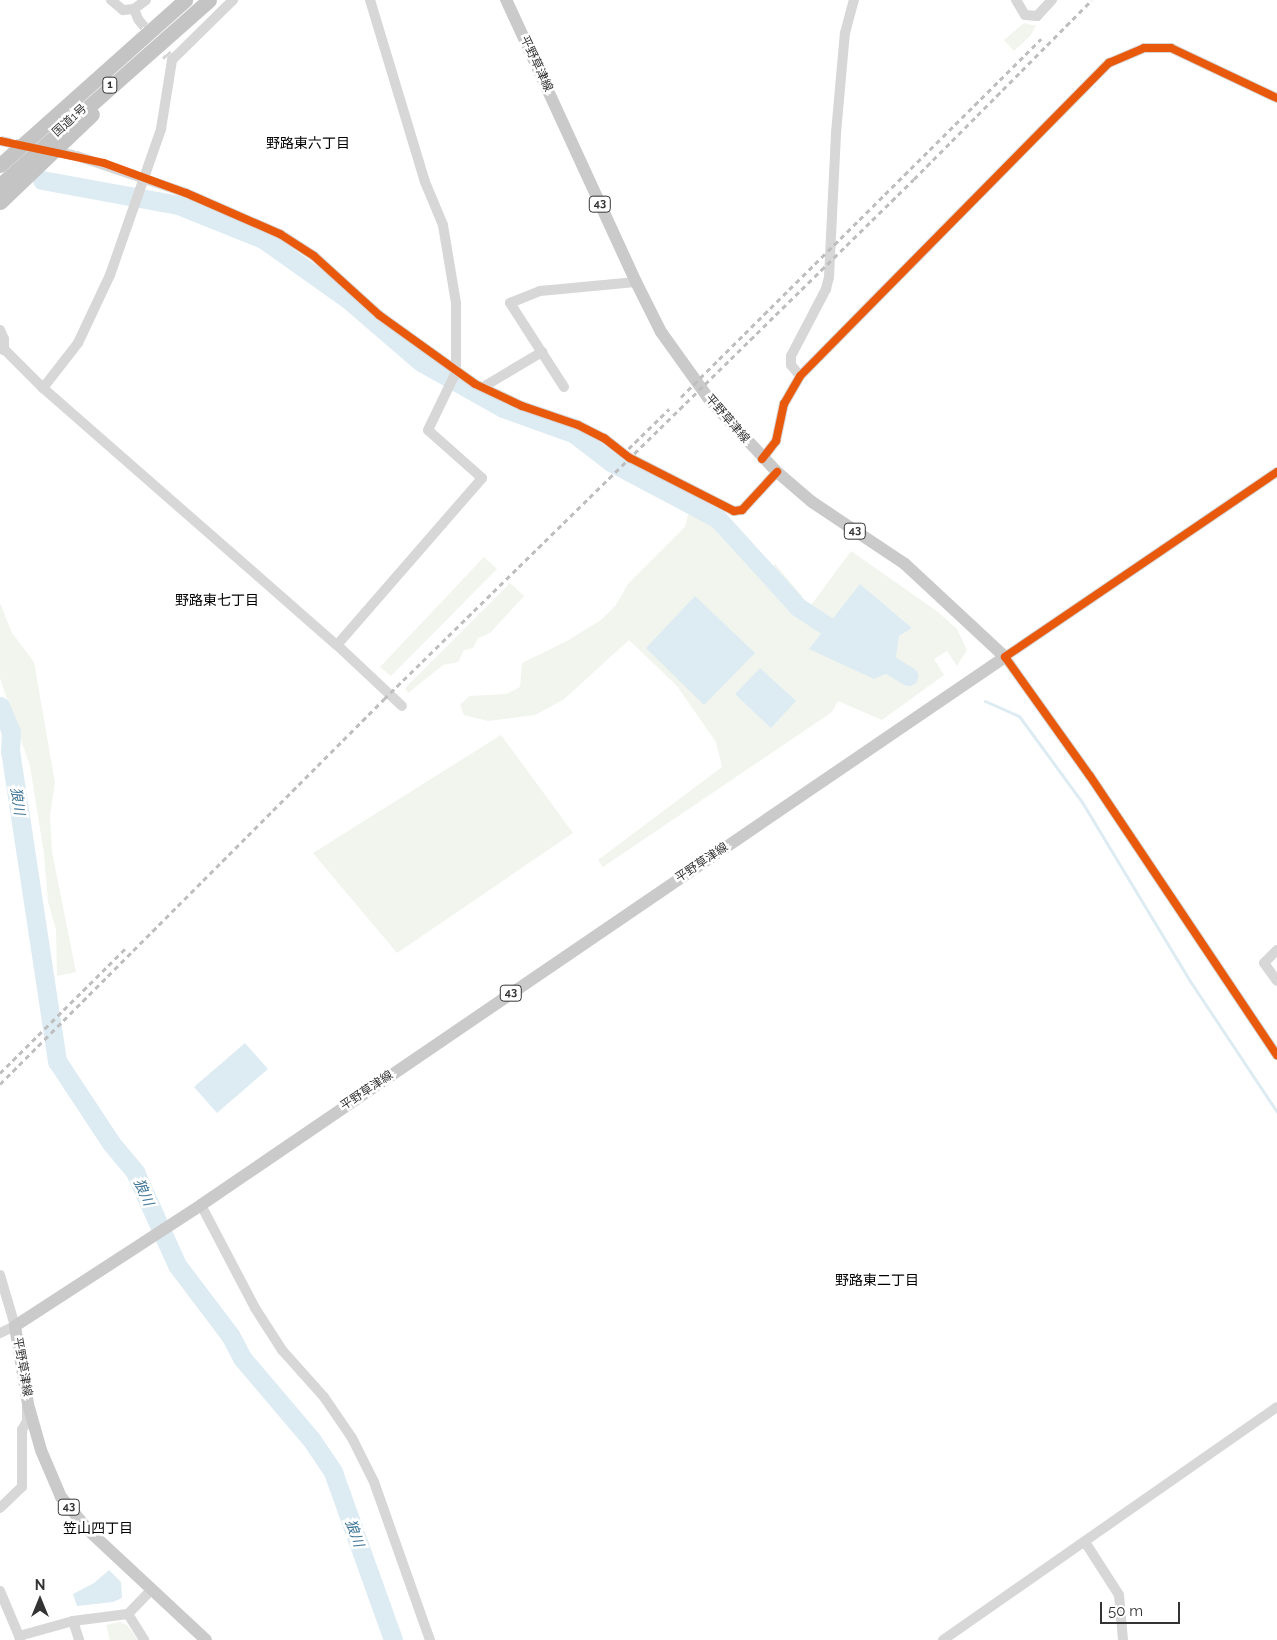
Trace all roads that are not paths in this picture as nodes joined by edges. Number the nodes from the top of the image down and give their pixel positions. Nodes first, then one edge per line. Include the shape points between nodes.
1 (111, 0) edge
2 (146, 0) edge
3 (185, 0) edge
4 (209, 0) edge
5 (370, 0) edge
6 (506, 0) edge
7 (854, 0) edge
8 (1016, 0) edge
9 (1052, 0) edge
10 (230, 1) edge
11 (134, 9) junction
12 (138, 19) tunnel mouth
13 (114, 73) junction
14 (1277, 98) edge
15 (0, 154) edge
16 (77, 156) tunnel mouth
17 (7, 169) edge
18 (143, 178) junction
19 (0, 185) edge
20 (0, 202) edge
21 (636, 282) junction
22 (0, 330) edge
23 (1, 348) edge
24 (542, 352) junction
25 (800, 376) junction
26 (452, 378) junction
27 (564, 386) dead end
28 (483, 387) junction
29 (43, 388) junction
30 (762, 458) junction
31 (777, 472) junction
32 (1277, 472) edge
33 (337, 645) junction
34 (1006, 657) junction
35 (402, 706) dead end
36 (1277, 950) edge
37 (1277, 981) edge
38 (1277, 1055) edge
39 (201, 1205) junction
40 (0, 1275) edge
41 (15, 1326) junction
42 (0, 1333) edge
43 (28, 1404) junction
44 (1277, 1406) edge
45 (0, 1508) edge
46 (1084, 1542) junction
47 (152, 1590) junction
48 (0, 1591) edge
49 (128, 1614) junction
50 (73, 1621) junction
51 (19, 1638) edge
52 (79, 1640) edge
53 (144, 1640) edge
54 (206, 1640) edge
55 (430, 1640) edge
56 (943, 1640) edge
57 (1123, 1640) edge

1 - 11 street via 123,10
2 - 11 street
3 - 13 highway, 国道1号 / 1
4 - 13 highway, 国道1号 / 1
5 - 26 street via 425,182 443,225 456,303
6 - 21 main road, 平野草津線 / 43
7 - 25 street via 844,42 829,277 791,356 791,365
8 - 9 street via 1025,14 1037,16
10 - 18 street via 170,58 161,128
11 - 12 street
13 - 15 highway via 94,72
13 - 17 highway, 国道1号 / 1
13 - 20 highway via 118,87
14 - 25 street via 1171,48 1144,48 1109,63
16 - 18 street
17 - 19 highway, 国道1号 / 1
18 - 26 street via 280,234 314,256
18 - 29 street via 110,275 78,343
21 - 24 street via 540,291 510,303
21 - 30 main road, 平野草津線 / 43 via 679,359 730,424
22 - 23 street
23 - 29 street
24 - 27 street
24 - 28 street
25 - 30 street via 784,404 776,440
26 - 28 street
26 - 33 street via 428,430 482,478
28 - 31 street via 522,406 578,425 604,438 630,458 734,510 742,510
29 - 33 street
30 - 31 main road, 平野草津線 / 43
31 - 34 main road, 平野草津線 / 43 via 812,502 905,564
32 - 34 street
33 - 35 street
34 - 38 street
34 - 39 main road, 平野草津線 / 43
36 - 37 street via 1264,963
39 - 41 main road, 平野草津線 / 43
39 - 55 street via 255,1308 282,1350 324,1397 352,1438 374,1482
40 - 41 street
41 - 42 street
41 - 43 main road, 平野草津線 / 43
43 - 45 street via 27,1421 22,1430 22,1487
43 - 47 main road, 平野草津線 / 43 via 41,1450 61,1497 89,1531
44 - 46 street
46 - 56 street
46 - 57 street via 1119,1595
47 - 49 street
47 - 54 main road, 平野草津線 / 43
48 - 51 street
49 - 50 street
49 - 53 street
50 - 51 street
50 - 52 street

